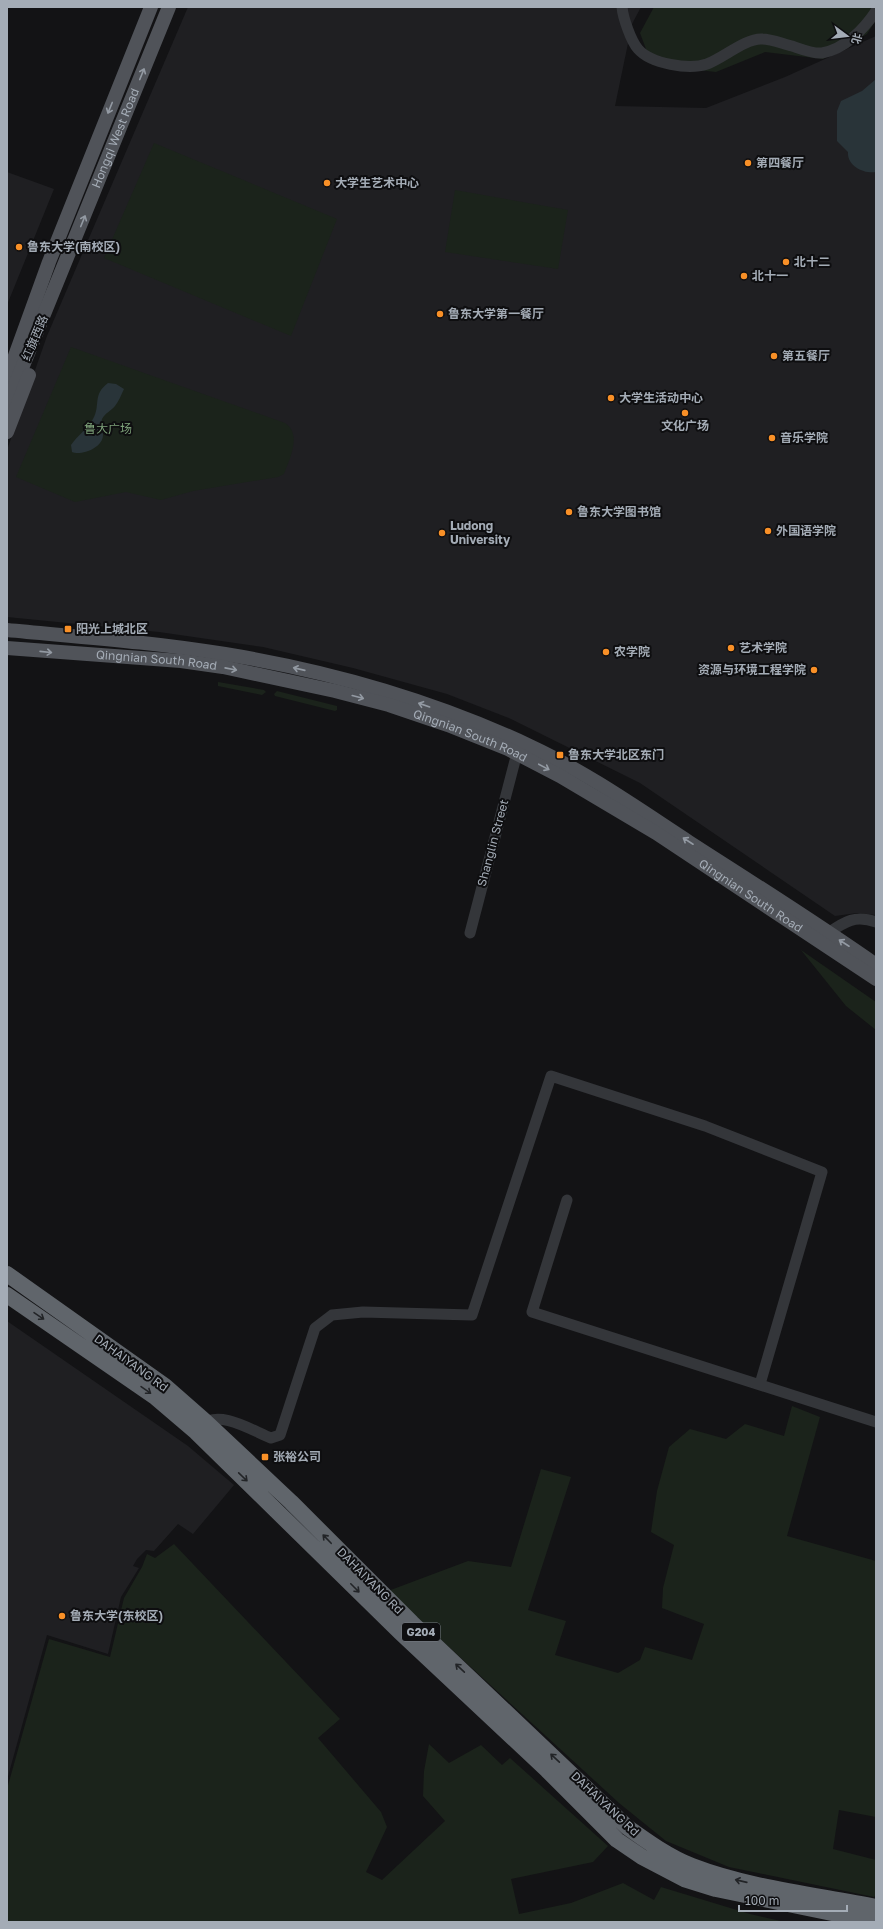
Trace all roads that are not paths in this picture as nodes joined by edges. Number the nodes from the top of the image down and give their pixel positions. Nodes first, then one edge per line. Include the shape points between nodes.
1 (151, 7) edge
2 (169, 7) edge
3 (622, 7) edge
4 (876, 11) edge
5 (49, 262) junction
6 (63, 270) junction
7 (7, 357) edge
8 (7, 378) edge
9 (7, 405) edge
10 (7, 432) edge
11 (7, 630) edge
12 (7, 648) edge
13 (517, 753) junction
14 (876, 922) edge
15 (828, 932) junction
16 (470, 933) dead end
17 (876, 964) edge
18 (876, 979) edge
19 (566, 1200) dead end
20 (7, 1274) edge
21 (7, 1295) edge
22 (760, 1384) junction
23 (876, 1422) edge
24 (201, 1427) junction
25 (876, 1907) edge
26 (876, 1922) edge

1 -> 5 main road, Hongqi West Road
6 -> 2 main road, Hongqi West Road
3 - 4 street via 627,28 638,49 656,61 698,66 707,64 749,42 762,39 821,53 832,50 856,35
5 - 7 main road
5 - 8 main road, 红旗西路
6 - 9 main road, 红旗西路
6 - 10 main road
15 -> 11 main road, Qingnian South Road via 662,824 554,758 513,738 452,714 338,678 226,654
12 -> 13 main road, Qingnian South Road via 181,661 268,676 389,705
13 - 16 street, Shanglin Street
13 -> 18 main road, Qingnian South Road via 656,833
14 - 15 street via 867,919 849,920
17 -> 15 main road, Qingnian South Road
19 - 22 street via 532,1312
20 - 24 highway, DAHAIYANG Rd / G204 via 165,1386
21 -> 24 highway, DAHAIYANG Rd / G204
22 - 23 street
22 - 24 street via 822,1172 705,1126 551,1076 472,1315 363,1312 332,1315 315,1328 280,1435 271,1438 225,1418
25 -> 24 highway, DAHAIYANG Rd / G204 via 726,1877 692,1866 655,1847 633,1832 412,1624 290,1502
24 -> 26 highway, DAHAIYANG Rd / G204 via 401,1633 547,1770 617,1840 642,1857 684,1878 716,1889

